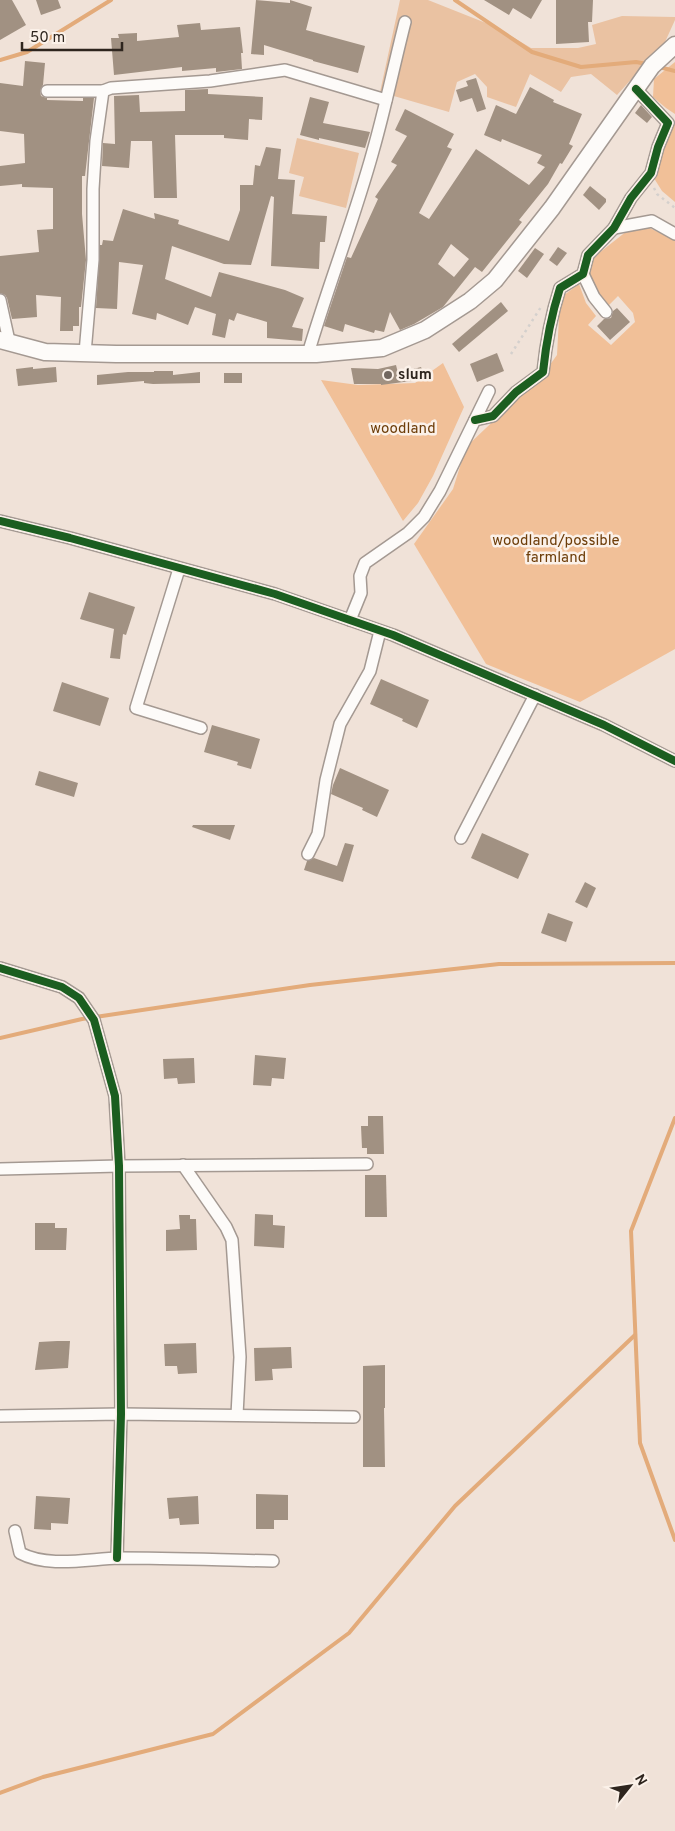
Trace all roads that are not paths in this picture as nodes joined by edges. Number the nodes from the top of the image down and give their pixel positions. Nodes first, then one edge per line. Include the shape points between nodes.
1 (405, 22) dead end
2 (675, 45) edge
3 (636, 89) junction
4 (47, 91) dead end
5 (103, 91) junction
6 (386, 100) junction
7 (614, 228) junction
8 (675, 234) edge
9 (583, 274) junction
10 (0, 300) edge
11 (606, 312) dead end
12 (5, 341) edge
13 (85, 353) junction
14 (308, 354) junction
15 (489, 391) dead end
16 (475, 420) junction
17 (0, 521) edge
18 (179, 569) junction
19 (350, 620) junction
20 (380, 631) junction
21 (535, 695) junction
22 (201, 728) dead end
23 (675, 761) edge
24 (461, 838) dead end
25 (308, 854) dead end
26 (0, 968) edge
27 (367, 1164) dead end
28 (183, 1165) junction
29 (119, 1166) junction
30 (0, 1169) edge
31 (121, 1414) junction
32 (237, 1415) junction
33 (0, 1416) edge
34 (354, 1417) dead end
35 (15, 1531) dead end
36 (117, 1558) junction
37 (273, 1561) dead end

1 - 6 street
2 - 3 main road via 652,66
3 - 7 street via 668,123 651,173 631,198
3 - 14 main road via 552,208 495,280 470,301 425,330 382,348
4 - 5 street
5 - 6 street via 285,70
5 - 13 street via 96,140 93,260
6 - 14 street via 349,231 325,295
7 - 8 street via 652,221
7 - 9 street via 588,255
9 - 11 street
9 - 16 street via 560,288 546,343 544,372 516,392 493,416
10 - 12 street
12 - 13 main road via 45,352
13 - 14 main road
15 - 16 street
16 - 19 street via 424,517 408,533 365,563 360,576 362,593
17 - 18 street
18 - 19 street via 275,594
18 - 22 street via 136,708
19 - 20 street
20 - 21 street
20 - 25 street via 370,671 340,724 326,780 318,834
21 - 23 street via 604,724
21 - 24 street
26 - 29 street via 62,987 79,998 94,1020 115,1096
27 - 28 street
28 - 29 street
28 - 32 street via 232,1240 240,1357
29 - 30 street
29 - 31 street
31 - 32 street
31 - 33 street
31 - 36 street
32 - 34 street
35 - 36 street via 20,1554 32,1560
36 - 37 street

